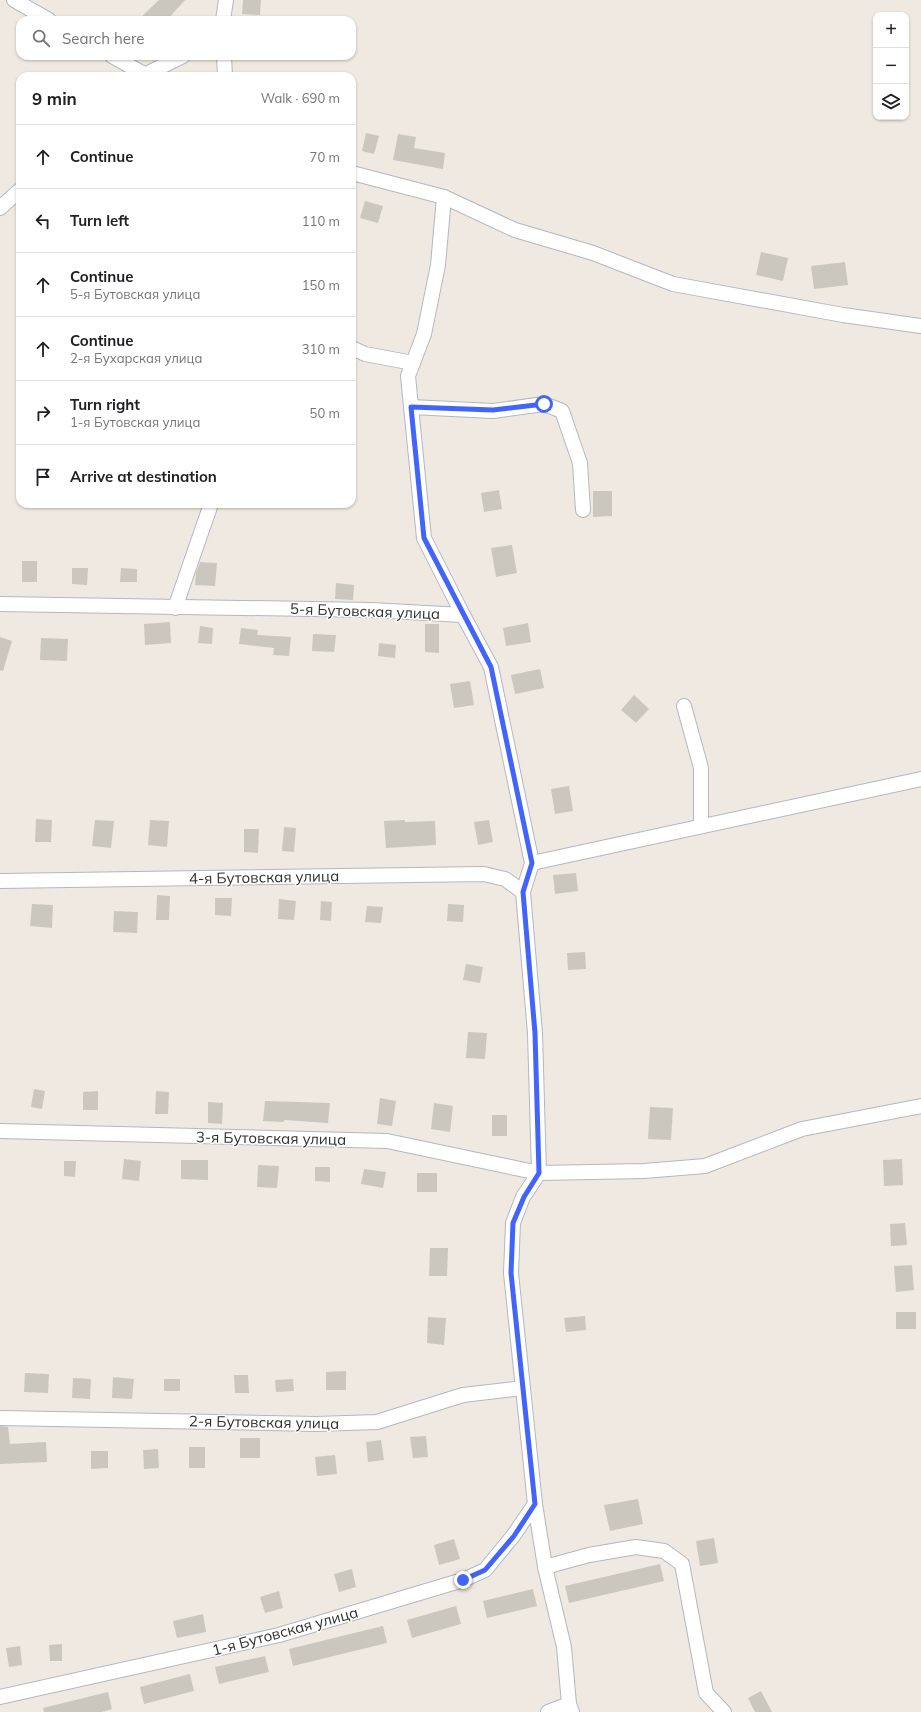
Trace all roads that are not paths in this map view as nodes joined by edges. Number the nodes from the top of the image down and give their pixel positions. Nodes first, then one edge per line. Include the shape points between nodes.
1 (14, 0) edge
2 (226, 0) edge
3 (42, 16) edge
4 (224, 16) edge
5 (119, 60) edge
6 (175, 60) edge
7 (224, 60) edge
8 (138, 72) edge
9 (149, 72) edge
10 (225, 72) edge
11 (356, 174) edge
12 (16, 196) edge
13 (444, 196) junction
14 (0, 208) edge
15 (921, 326) edge
16 (356, 350) edge
17 (413, 364) junction
18 (411, 407) junction
19 (210, 508) edge
20 (583, 510) dead end
21 (0, 604) edge
22 (175, 608) junction
23 (463, 615) junction
24 (684, 706) dead end
25 (921, 779) edge
26 (701, 826) junction
27 (532, 863) junction
28 (0, 881) edge
29 (523, 892) junction
30 (921, 1106) edge
31 (921, 1110) edge
32 (0, 1131) edge
33 (539, 1173) junction
34 (523, 1388) junction
35 (0, 1418) edge
36 (535, 1504) junction
37 (545, 1567) junction
38 (0, 1697) edge
39 (571, 1708) edge
40 (548, 1712) edge
41 (724, 1712) edge

1 - 3 street
2 - 4 street
5 - 8 street
6 - 9 street
7 - 10 street
11 - 13 street
12 - 14 street
13 - 15 street via 515,230 593,253 673,284 843,315
13 - 17 street via 438,265 424,334
16 - 17 street
17 - 18 street via 408,376
18 - 20 street via 493,410 544,404 562,411 580,463
18 - 23 street via 424,538
19 - 22 street
21 - 22 street, 5-я Бутовская улица
22 - 23 street, 5-я Бутовская улица via 371,610
23 - 27 street via 491,667
24 - 26 street via 701,768
25 - 26 street
26 - 27 street
27 - 29 street
28 - 29 street, 4-я Бутовская улица via 484,874 505,879
29 - 33 street via 535,1033
30 - 31 street
30 - 33 street, 3-я Бутовская улица via 802,1129 705,1166 644,1171
32 - 33 street, 3-я Бутовская улица via 387,1141
33 - 34 street via 524,1197 513,1223 511,1273
34 - 35 street, 2-я Бутовская улица via 463,1395 376,1422 316,1424
34 - 36 street
36 - 37 street
36 - 38 street, 1-я Бутовская улица via 514,1536 485,1570 463,1580 279,1635
37 - 39 street via 564,1646
37 - 41 street via 589,1555 636,1547 664,1551 682,1564 706,1693
39 - 40 street

